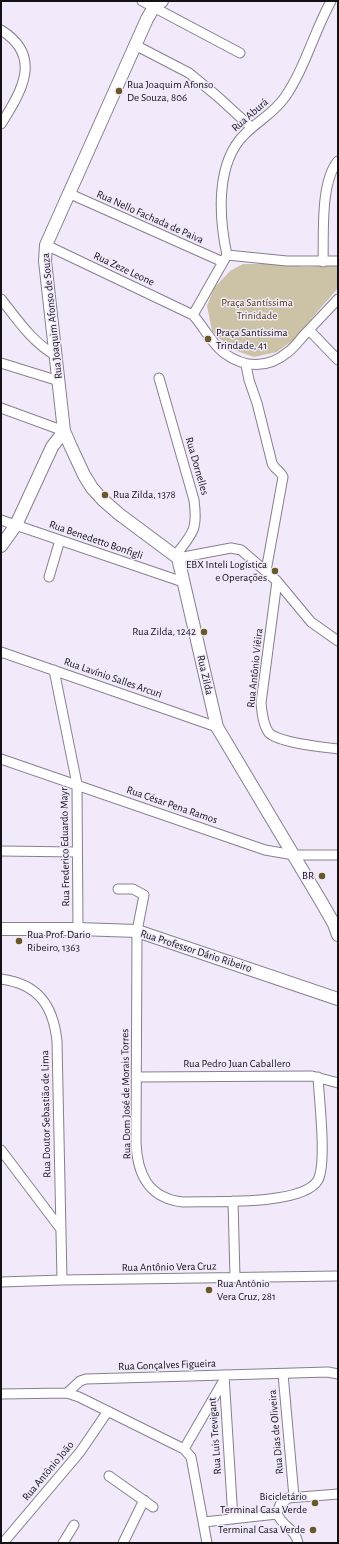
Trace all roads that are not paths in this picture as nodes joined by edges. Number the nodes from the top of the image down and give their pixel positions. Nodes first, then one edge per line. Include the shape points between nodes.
1 (142, 1) edge
2 (330, 1) edge
3 (158, 4) edge
4 (1, 30) edge
5 (135, 45) junction
6 (240, 53) dead end
7 (1, 124) edge
8 (252, 128) junction
9 (338, 161) edge
10 (68, 193) junction
11 (46, 245) junction
12 (225, 259) junction
13 (338, 261) edge
14 (323, 262) junction
15 (1, 298) edge
16 (338, 299) edge
17 (193, 315) junction
18 (308, 330) junction
19 (55, 355) junction
20 (338, 360) edge
21 (1, 363) edge
22 (246, 364) junction
23 (159, 378) dead end
24 (59, 381) junction
25 (1, 408) edge
26 (64, 431) junction
27 (1, 520) edge
28 (16, 525) junction
29 (60, 540) junction
30 (1, 546) edge
31 (176, 557) junction
32 (266, 571) junction
33 (49, 577) dead end
34 (277, 581) junction
35 (184, 582) junction
36 (338, 641) edge
37 (1, 652) edge
38 (54, 670) junction
39 (217, 727) junction
40 (338, 749) edge
41 (1, 759) edge
42 (78, 784) junction
43 (1, 851) edge
44 (77, 852) junction
45 (294, 855) junction
46 (338, 855) edge
47 (118, 889) dead end
48 (1, 929) edge
49 (78, 929) junction
50 (137, 931) junction
51 (338, 935) edge
52 (1, 979) edge
53 (338, 999) edge
54 (136, 1077) junction
55 (318, 1077) junction
56 (338, 1083) edge
57 (1, 1150) edge
58 (234, 1201) junction
59 (60, 1228) junction
60 (338, 1276) edge
61 (235, 1278) junction
62 (62, 1280) junction
63 (1, 1282) edge
64 (283, 1374) junction
65 (338, 1374) edge
66 (224, 1378) junction
67 (67, 1393) junction
68 (1, 1394) edge
69 (108, 1410) junction
70 (184, 1449) junction
71 (109, 1476) dead end
72 (338, 1494) edge
73 (294, 1497) junction
74 (144, 1500) junction
75 (153, 1507) dead end
76 (277, 1514) junction
77 (234, 1519) junction
78 (204, 1522) junction
79 (74, 1525) dead end
80 (3, 1543) edge
81 (63, 1543) edge
82 (123, 1543) edge
83 (207, 1543) edge
84 (298, 1543) edge

1 - 3 street
2 - 8 street, Rua Aburá via 286,96
3 - 5 main road, Rua Joaquim Afonso de Souza
3 - 6 street
4 - 7 street via 19,46 24,56 26,71 12,108
5 - 8 street via 189,73
5 - 10 main road, Rua Joaquim Afonso de Souza
8 - 12 street, Rua Aburá via 232,149 223,176 222,225
9 - 14 street via 330,173 325,196
10 - 11 main road, Rua Joaquim Afonso de Souza
10 - 12 street, Rua Nello Fachada de Paiva
11 - 17 street, Rua Zeze Leone
11 - 19 main road, Rua Joaquim Afonso de Souza via 44,261
12 - 14 street
12 - 17 street
13 - 14 street
15 - 19 street via 44,349
16 - 18 street
17 - 22 street via 218,348
18 - 20 street
18 - 22 street via 289,352 279,359 261,365
19 - 24 main road, Rua Joaquim Afonso de Souza
21 - 24 street
22 - 32 street via 272,463 283,477
23 - 31 street, Rua Dornelles via 194,500 196,517 195,527
24 - 26 main road, Rua Joaquim Afonso de Souza
25 - 26 street
26 - 28 main road via 52,447
26 - 31 main road via 92,488 118,514
27 - 28 street, Rua Benedetto Bonfigli
28 - 29 street, Rua Benedetto Bonfigli
28 - 30 main road
29 - 33 street
29 - 35 street, Rua Benedetto Bonfigli
31 - 32 street via 236,548
31 - 35 main road, Rua Zilda
32 - 34 street
34 - 36 street via 311,622
34 - 40 street, Rua Antônio Viêira via 261,703 262,716 269,733 285,740
35 - 39 main road, Rua Zilda
37 - 38 street, Rua Lavínio Salles Arcuri
38 - 39 street, Rua Lavínio Salles Arcuri
38 - 42 street, Rua Frederico Eduardo Mayr
39 - 45 main road, Rua Zilda
41 - 42 street, Rua César Pena Ramos
42 - 44 street, Rua Frederico Eduardo Mayr
42 - 45 street, Rua César Pena Ramos via 265,850
43 - 44 street
44 - 49 street, Rua Frederico Eduardo Mayr
45 - 46 street, Rua César Pena Ramos
45 - 51 main road, Rua Zilda
47 - 50 street, Rua Dom José de Morais Torres via 133,889 144,895
48 - 49 main road, Rua Professor Dário Ribeiro
49 - 50 main road, Rua Professor Dário Ribeiro
50 - 53 main road, Rua Professor Dário Ribeiro
50 - 54 street, Rua Dom José de Morais Torres
52 - 59 street, Rua Doutor Sebastião de Lima via 15,981 41,997 55,1024
54 - 55 street, Rua Pedro Juan Caballero
54 - 58 street, Rua Dom José de Morais Torres via 137,1154 144,1180 150,1188 173,1201
55 - 56 street, Rua Pedro Juan Caballero
55 - 58 street, Rua Dom José de Morais Torres via 322,1150 318,1179 307,1190 296,1195
57 - 59 street
58 - 61 street
59 - 62 street, Rua Doutor Sebastião de Lima
60 - 61 street, Rua Antônio Vera Cruz
61 - 62 street, Rua Antônio Vera Cruz
62 - 63 street, Rua Antônio Vera Cruz
64 - 65 street, Rua Gonçalves Figueira
64 - 66 street, Rua Gonçalves Figueira
64 - 73 street, Rua Dias de Oliveira
66 - 67 street, Rua Gonçalves Figueira via 86,1379
66 - 70 street
66 - 77 street, Rua Luis Trevigant
67 - 68 street
67 - 69 street
69 - 70 street
69 - 80 street, Rua Antônio João via 80,1452
70 - 78 street via 191,1457
71 - 74 street
72 - 73 street
73 - 76 street via 283,1502
74 - 75 street
74 - 82 street
76 - 77 street
76 - 84 street via 282,1523 294,1533
77 - 78 street
78 - 83 street
79 - 81 street

